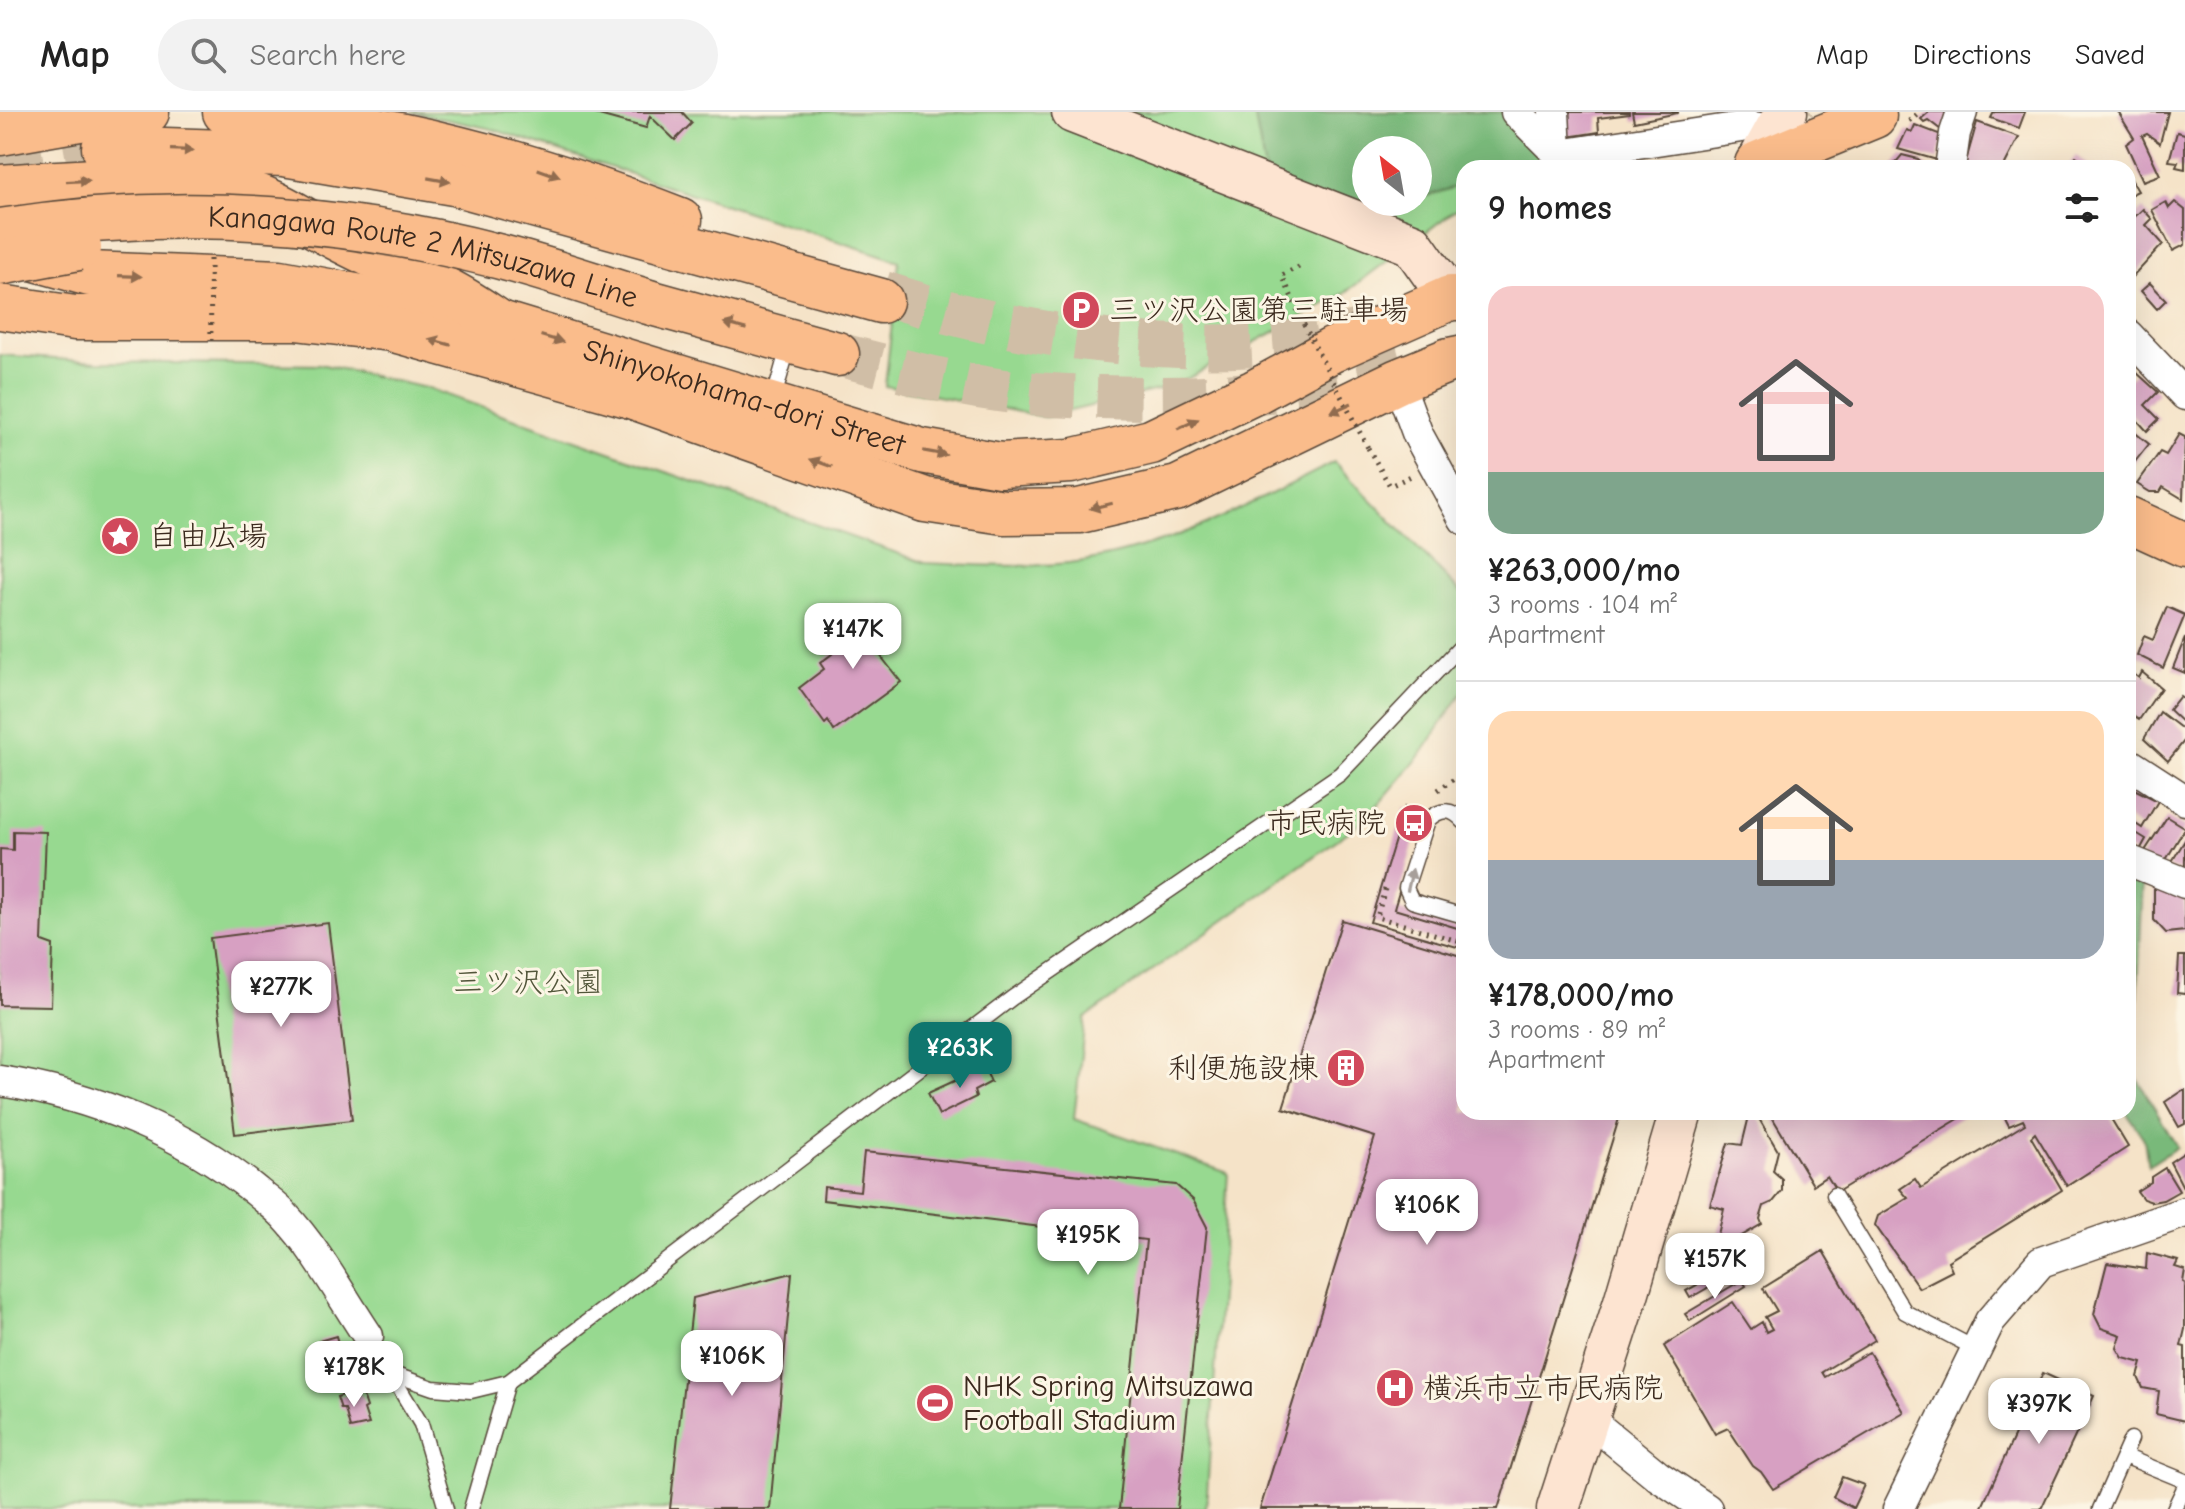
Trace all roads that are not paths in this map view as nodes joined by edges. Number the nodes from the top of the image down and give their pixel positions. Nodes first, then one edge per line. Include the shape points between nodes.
1 (147, 112) edge
2 (225, 112) edge
3 (1073, 112) edge
4 (1516, 112) edge
5 (1554, 112) edge
6 (1962, 112) edge
7 (1874, 116) dead end
8 (0, 133) edge
9 (1768, 144) edge
10 (104, 148) tunnel mouth
11 (1556, 152) junction
12 (1951, 160) edge
13 (0, 187) edge
14 (0, 231) edge
15 (0, 249) edge
16 (500, 257) junction
17 (0, 263) edge
18 (1456, 297) edge
19 (1456, 298) edge
20 (0, 307) edge
21 (82, 318) junction
22 (500, 323) junction
23 (0, 328) edge
24 (790, 341) junction
25 (2136, 343) edge
26 (837, 354) tunnel mouth
27 (1456, 359) edge
28 (1398, 381) junction
29 (2185, 395) edge
30 (772, 405) junction
31 (1456, 506) edge
32 (2136, 523) edge
33 (2185, 545) edge
34 (2136, 555) edge
35 (2185, 576) edge
36 (1456, 651) edge
37 (2136, 768) edge
38 (2185, 800) edge
39 (1456, 815) edge
40 (2136, 863) edge
41 (2185, 883) edge
42 (1456, 914) edge
43 (0, 1081) edge
44 (1679, 1120) edge
45 (1834, 1195) dead end
46 (2185, 1212) edge
47 (368, 1336) joint
48 (1976, 1349) junction
49 (390, 1373) junction
50 (508, 1382) junction
51 (1588, 1419) junction
52 (2131, 1439) dead end
53 (2124, 1456) junction
54 (2185, 1484) edge
55 (446, 1509) edge
56 (471, 1509) edge
57 (1558, 1509) edge
58 (1707, 1509) edge
59 (1898, 1509) edge
60 (2100, 1509) edge
61 (2174, 1509) edge

1 - 8 main road
2 - 10 main road via 400,134 530,166 882,297 454,183 284,154
3 - 18 street via 1412,244
4 - 11 street
5 - 11 street
6 - 12 street
7 - 9 main road
9 - 11 street via 1748,126
13 -> 22 main road via 158,180 234,189 274,201
14 - 16 main road, Kanagawa Route 2 Mitsuzawa Line, bridge via 130,217 284,219
15 -> 22 main road, Shinyokohama-dori Street via 90,274 280,282
16 - 17 main road, bridge via 303,236 188,237 72,249
24 -> 16 main road, Kanagawa Route 2 Mitsuzawa Line, bridge
30 -> 19 main road, Shinyokohama-dori Street via 922,451 1000,465 1071,461 1151,442 1332,350
20 - 21 main road, Shinyokohama-dori Street
21 - 23 main road via 43,329
28 -> 21 main road, Shinyokohama-dori Street via 1178,488 1079,511 1004,512 925,500 628,395 391,329 295,318
22 -> 30 main road, Shinyokohama-dori Street
24 - 26 main road, Kanagawa Route 2 Mitsuzawa Line
24 - 30 lane
25 - 29 street
27 - 28 main road, Shinyokohama-dori Street
28 - 31 street via 1418,435
32 - 33 main road
34 - 35 main road
36 - 50 lane via 1340,774 1012,998
37 - 38 street
42 -> 39 lane via 1412,901 1406,888 1428,820 1436,813
40 - 41 street
43 - 47 street via 46,1088 145,1124 242,1179 283,1213
44 - 51 street
45 - 48 lane via 1905,1312
46 - 48 street via 2041,1262 1990,1321
47 - 49 lane
48 - 59 street
49 - 50 lane via 433,1388 471,1391
49 - 55 lane via 421,1424
50 - 56 lane
51 - 57 street
51 - 58 street
52 - 53 lane
53 - 54 lane
53 - 60 lane
54 - 61 lane

